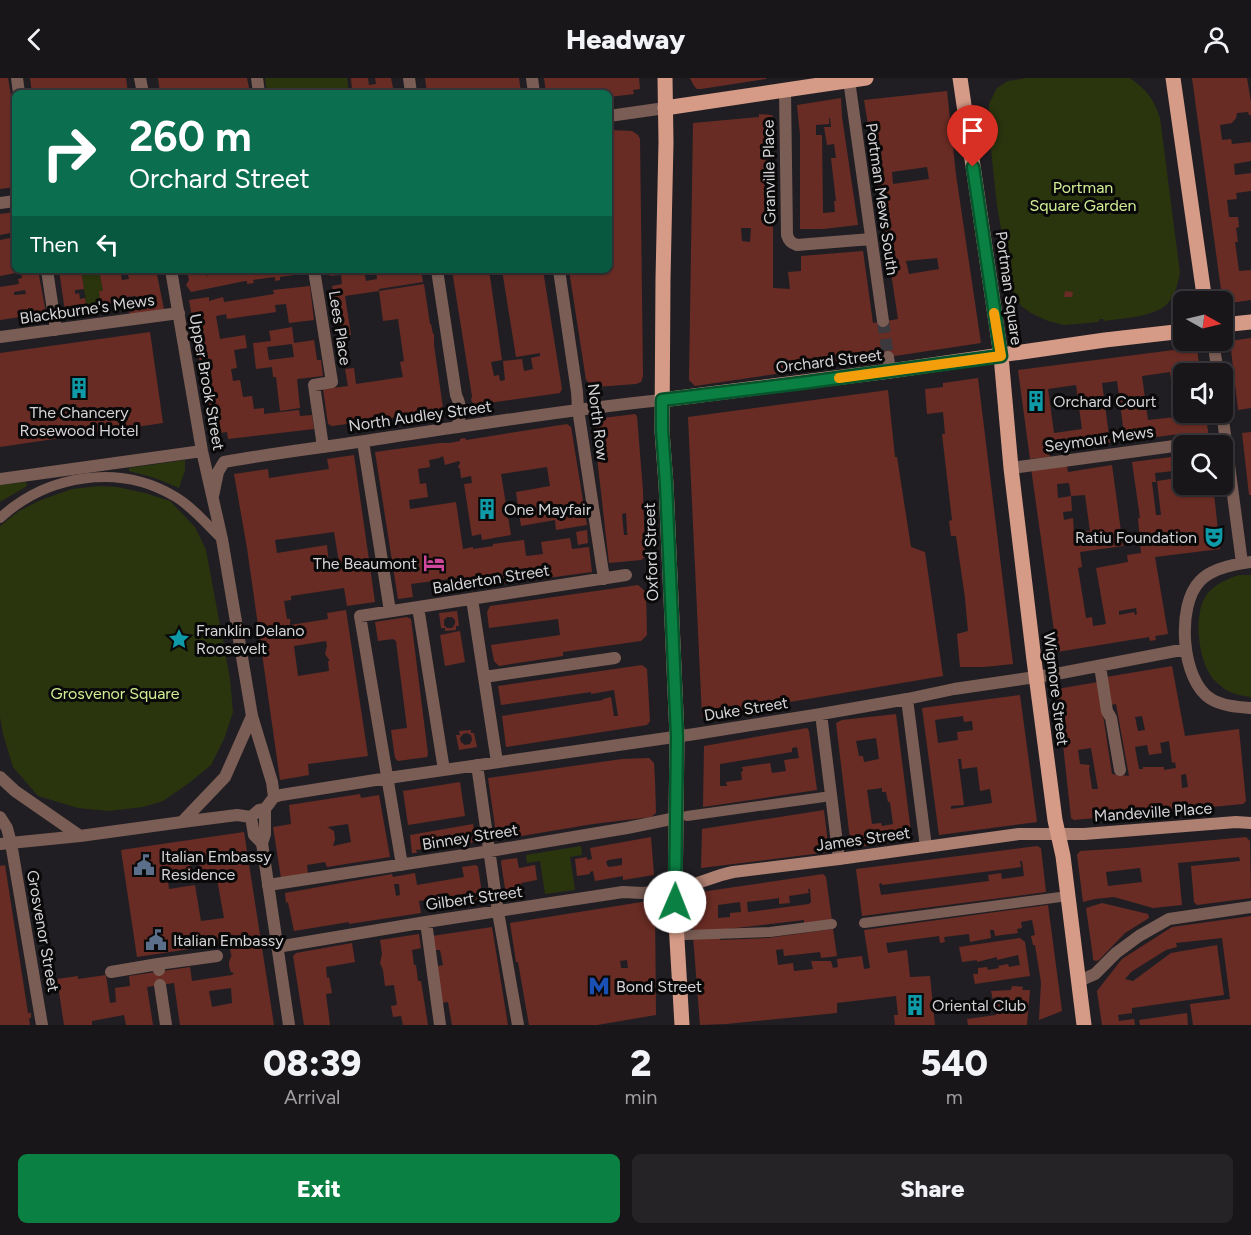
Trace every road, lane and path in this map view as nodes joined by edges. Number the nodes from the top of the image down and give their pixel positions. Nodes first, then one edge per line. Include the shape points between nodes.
1 (664, 78) edge
2 (866, 78) edge
3 (960, 78) edge
4 (1173, 78) edge
5 (844, 80) edge
6 (785, 91) junction
7 (665, 108) junction
8 (612, 116) edge
9 (871, 239) junction
10 (47, 273) edge
11 (172, 273) edge
12 (314, 273) edge
13 (437, 273) edge
14 (559, 273) edge
15 (1203, 291) edge
16 (179, 313) junction
17 (883, 321) tunnel mouth
18 (1251, 322) edge
19 (1233, 324) edge
20 (56, 330) junction
21 (1173, 332) edge
22 (0, 337) edge
23 (1001, 356) junction
24 (662, 400) junction
25 (578, 409) junction
26 (457, 427) junction
27 (363, 441) junction
28 (1173, 446) edge
29 (323, 447) junction
30 (202, 451) junction
31 (1011, 468) junction
32 (0, 479) edge
33 (1233, 482) edge
34 (212, 500) junction
35 (0, 518) edge
36 (222, 539) junction
37 (1246, 563) edge
38 (626, 575) dead end
39 (604, 579) junction
40 (472, 599) junction
41 (418, 607) junction
42 (390, 611) junction
43 (1186, 649) junction
44 (615, 658) dead end
45 (1100, 666) junction
46 (484, 677) junction
47 (1036, 677) junction
48 (907, 699) junction
49 (1251, 708) edge
50 (821, 714) junction
51 (252, 716) junction
52 (677, 736) junction
53 (497, 762) junction
54 (477, 765) junction
55 (444, 770) junction
56 (1120, 770) dead end
57 (0, 777) edge
58 (388, 778) junction
59 (827, 796) junction
60 (274, 797) junction
61 (265, 809) junction
62 (0, 816) edge
63 (251, 817) junction
64 (682, 817) junction
65 (182, 822) junction
66 (1251, 823) edge
67 (1057, 834) junction
68 (80, 836) junction
69 (6, 843) edge
70 (262, 843) junction
71 (926, 847) junction
72 (489, 851) junction
73 (402, 865) junction
74 (840, 865) junction
75 (268, 885) junction
76 (675, 889) junction
77 (1068, 896) junction
78 (1251, 907) edge
79 (498, 912) junction
80 (426, 922) junction
81 (864, 923) dead end
82 (832, 924) dead end
83 (687, 935) dead end
84 (277, 947) junction
85 (217, 956) dead end
86 (111, 972) dead end
87 (1078, 981) junction
88 (160, 985) dead end
89 (1080, 1024) edge
90 (42, 1025) edge
91 (166, 1025) edge
92 (289, 1025) edge
93 (440, 1025) edge
94 (518, 1025) edge
95 (682, 1025) edge

1 - 7 main road, Oxford Street
2 - 5 main road
3 - 23 main road, Portman Square
4 - 15 main road
5 - 6 main road
5 - 9 street, Portman Mews South
6 - 7 main road
6 - 9 street, Granville Place via 789,240 797,245
7 - 8 street
7 - 24 main road, Oxford Street
9 - 17 street, Portman Mews South
10 - 20 street
11 - 16 street, Upper Brook Street
12 - 29 street, Lees Place via 332,382 314,385
13 - 26 street via 460,402
14 - 25 street, North Row
16 - 20 street, Blackburne's Mews
16 - 30 street, Upper Brook Street
18 - 19 main road
20 - 22 street, Blackburne's Mews
21 - 23 main road, Portman Square
23 - 24 main road, Orchard Street via 915,367 889,364
23 - 31 main road, Wigmore Street
24 - 25 street, North Audley Street
24 - 52 main road, Oxford Street
25 - 26 street, North Audley Street
25 - 39 street, North Row
26 - 27 street, North Audley Street
27 - 29 street, North Audley Street
27 - 42 street
28 - 31 street, Seymour Mews
29 - 34 street, North Audley Street via 224,462
30 - 32 street
30 - 34 street, Upper Brook Street
31 - 47 main road, Wigmore Street
33 - 37 street
34 - 36 street
35 - 36 street via 43,489 81,478 120,478 176,497
36 - 51 street
37 - 43 street via 1225,567 1201,579 1190,594 1184,624
38 - 39 street, Balderton Street
39 - 40 street, Balderton Street
40 - 41 street, Balderton Street
40 - 46 street
41 - 42 street, Balderton Street
41 - 55 street
42 - 58 street, Balderton Street via 360,616
43 - 45 street, Duke Street
43 - 49 street via 1201,691 1211,700
44 - 46 street
45 - 47 street, Duke Street
45 - 56 street
46 - 53 street
47 - 48 street, Duke Street
47 - 67 main road, Wigmore Street
48 - 50 street, Duke Street
48 - 71 street
50 - 52 street, Duke Street
50 - 59 street
51 - 60 street
51 - 65 street via 225,777
52 - 53 street, Duke Street
52 - 64 main road, Oxford Street
53 - 54 street, Duke Street
54 - 55 street, Duke Street
54 - 72 street
55 - 58 street, Duke Street
57 - 68 street
58 - 60 street, Duke Street
58 - 73 street
59 - 64 street
59 - 74 street
60 - 61 street
61 - 63 street
61 - 70 street
62 - 69 street via 7,828
63 - 65 street via 237,815
63 - 70 street via 255,835
64 - 72 street, Binney Street
64 - 76 main road, Oxford Street
65 - 68 street
66 - 67 main road, Mandeville Place
67 - 71 main road, James Street via 1019,834
67 - 77 main road, Wigmore Street
68 - 69 street
69 - 90 street, Grosvenor Street
70 - 75 street
71 - 74 main road, James Street
72 - 73 street, Binney Street
72 - 79 street
73 - 75 street, Binney Street
74 - 76 main road, James Street via 733,872
75 - 84 street
76 - 79 street, Gilbert Street via 623,892
76 - 95 main road, Oxford Street
77 - 81 street
77 - 87 main road, Wigmore Street
78 - 87 street via 1169,918 1124,947 1095,974
79 - 80 street, Gilbert Street
79 - 94 street
80 - 84 street, Gilbert Street
80 - 93 street
82 - 83 street via 771,932
84 - 92 street
85 - 86 street via 158,968
87 - 89 main road, Wigmore Street
88 - 91 street

